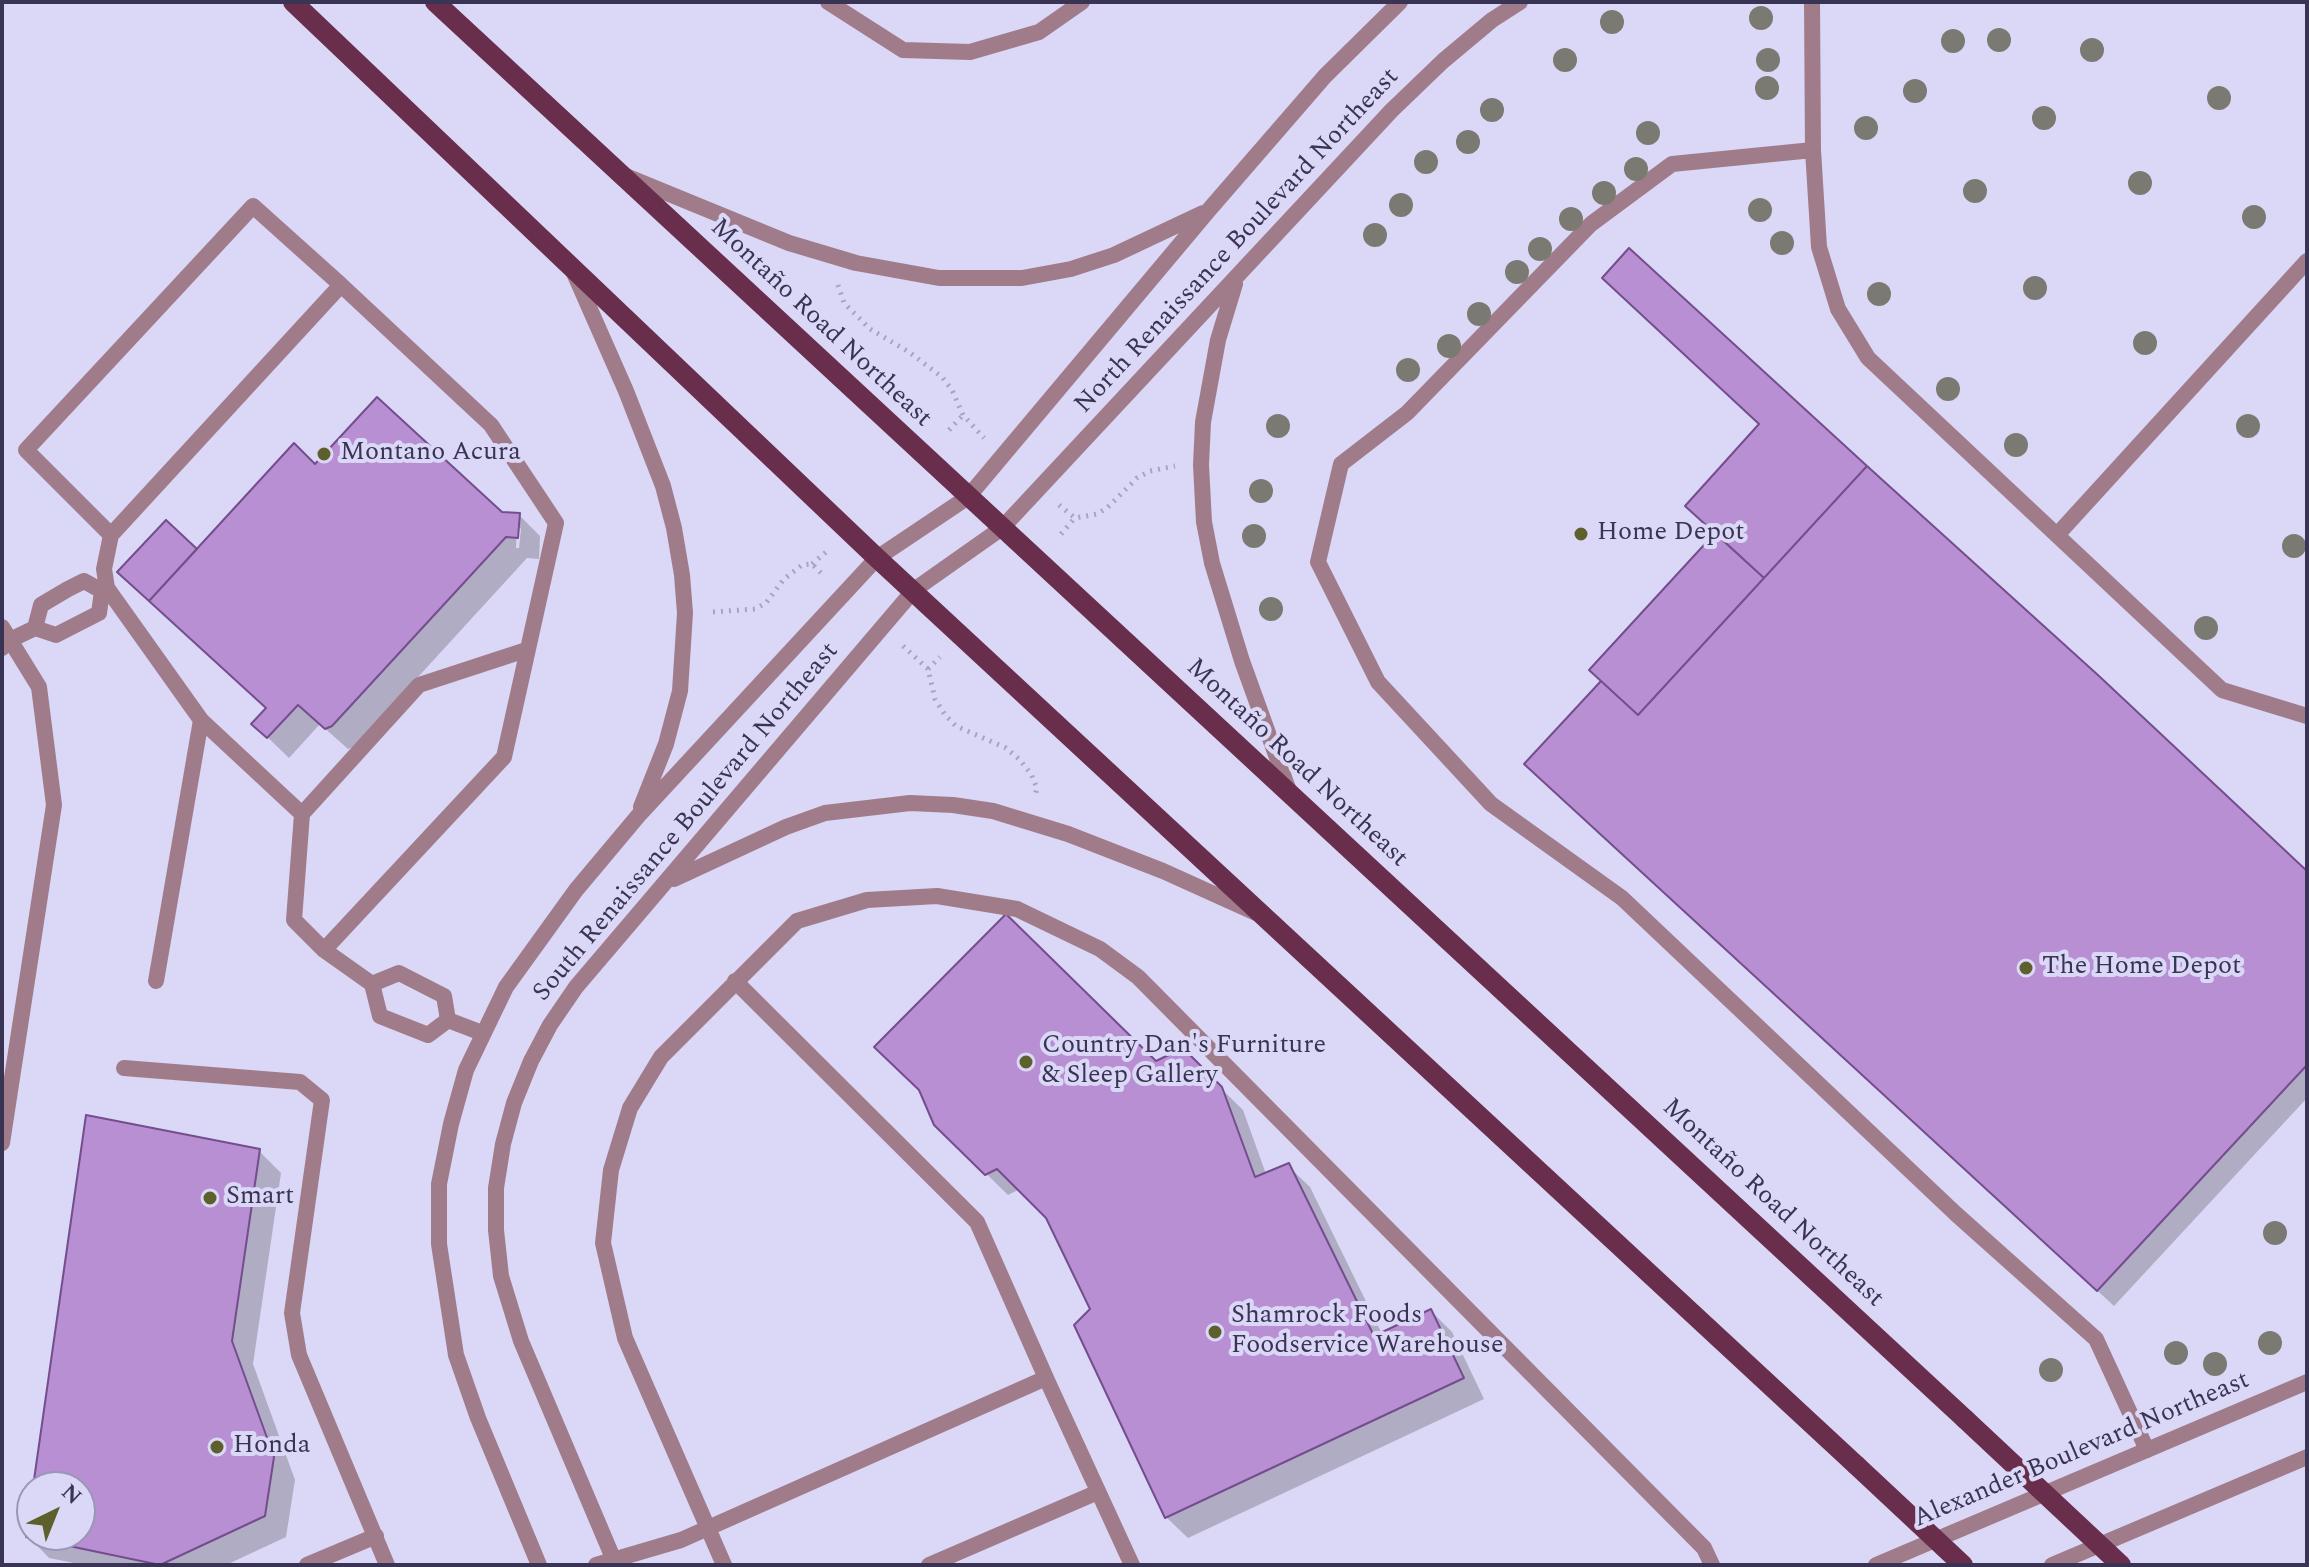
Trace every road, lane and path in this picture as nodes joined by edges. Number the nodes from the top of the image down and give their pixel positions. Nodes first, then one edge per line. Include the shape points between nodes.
1 (293, 2) edge
2 (435, 2) edge
3 (828, 2) edge
4 (1082, 2) edge
5 (1400, 2) edge
6 (1520, 2) edge
7 (1812, 2) edge
8 (1813, 150) junction
9 (620, 174) junction
10 (1208, 211) junction
11 (2307, 261) edge
12 (572, 267) junction
13 (837, 276) dead end
14 (1236, 279) junction
15 (341, 285) junction
16 (963, 415) junction
17 (949, 430) dead end
18 (985, 438) dead end
19 (1184, 465) dead end
20 (968, 497) junction
21 (1057, 504) dead end
22 (1075, 518) junction
23 (1002, 528) junction
24 (1061, 534) dead end
25 (111, 535) junction
26 (2057, 535) junction
27 (826, 552) dead end
28 (877, 558) junction
29 (812, 564) junction
30 (826, 578) dead end
31 (105, 589) junction
32 (914, 590) junction
33 (700, 613) dead end
34 (35, 628) junction
35 (5, 638) edge
36 (899, 643) dead end
37 (526, 650) junction
38 (940, 657) dead end
39 (928, 669) junction
40 (2307, 716) edge
41 (201, 720) junction
42 (1290, 792) junction
43 (1034, 802) dead end
44 (302, 814) junction
45 (638, 816) junction
46 (669, 881) junction
47 (1268, 918) junction
48 (324, 950) junction
49 (156, 981) dead end
50 (735, 981) junction
51 (372, 984) junction
52 (448, 1020) junction
53 (482, 1033) junction
54 (124, 1068) dead end
55 (2, 1143) edge
56 (1046, 1378) junction
57 (2307, 1382) edge
58 (2147, 1450) junction
59 (2307, 1457) edge
60 (1098, 1492) junction
61 (707, 1528) junction
62 (376, 1536) junction
63 (953, 1560) edge
64 (615, 1562) edge
65 (307, 1565) edge
66 (387, 1565) edge
67 (539, 1565) edge
68 (596, 1565) edge
69 (724, 1565) edge
70 (929, 1565) edge
71 (1132, 1565) edge
72 (1712, 1565) edge
73 (1876, 1565) edge
74 (1963, 1565) edge
75 (2052, 1565) edge
76 (2121, 1565) edge

1 - 12 main road
2 - 9 main road, Montaño Road Northeast
3 - 4 street via 903,50 970,52 1039,32
5 - 10 street, North Renaissance Boulevard Northeast via 1325,76
6 - 14 street, North Renaissance Boulevard Northeast via 1443,61 1392,110
7 - 8 street
8 - 26 street via 1819,247 1838,309 1868,358
8 - 58 street via 1672,164 1591,224 1407,413 1341,464 1318,562 1378,682 1491,804 1622,898 2096,1339
9 - 10 street via 789,243 856,263 939,278 1022,278 1071,269
9 - 20 main road, Montaño Road Northeast
10 - 20 street, North Renaissance Boulevard Northeast
11 - 26 street
12 - 28 main road
12 - 45 street via 663,486 682,575 680,691
13 - 16 path via 844,303 870,329 942,377
14 - 23 street, North Renaissance Boulevard Northeast
14 - 42 street via 1208,386 1201,465 1204,522 1242,661
15 - 25 street
15 - 25 street via 253,206 26,450
15 - 37 street via 491,425 556,523
16 - 17 path
16 - 18 path
19 - 22 path via 1150,471 1107,508
20 - 23 main road, Montaño Road Northeast
20 - 28 street, South Renaissance Boulevard Northeast
21 - 22 path
22 - 24 path
23 - 32 street, South Renaissance Boulevard Northeast
23 - 42 main road, Montaño Road Northeast
25 - 31 street
26 - 40 street via 2222,690
27 - 29 path
28 - 32 main road
28 - 45 street, South Renaissance Boulevard Northeast
29 - 30 path
29 - 33 path via 793,570 755,609
31 - 34 street via 99,613 56,635
31 - 34 street via 84,581 68,589 41,605
31 - 41 street
32 - 46 street, South Renaissance Boulevard Northeast
32 - 47 main road
34 - 35 street
35 - 55 street via 39,687 54,805
36 - 39 path
37 - 44 street via 419,685
37 - 48 street via 504,757
38 - 39 path
39 - 43 path via 945,715 1020,760 1037,788
41 - 44 street
41 - 49 street
42 - 76 main road, Montaño Road Northeast, bridge
44 - 48 street via 294,920
45 - 53 street, South Renaissance Boulevard Northeast via 536,943
46 - 47 street via 825,813 910,803 953,805 1068,834
46 - 64 street, South Renaissance Boulevard Northeast via 576,987 550,1025 514,1103 496,1188 501,1276 521,1341
47 - 74 main road, bridge
48 - 51 street
50 - 56 street via 977,1222
50 - 61 street via 661,1057 630,1108 611,1170 603,1243 625,1338
50 - 72 street via 797,921 867,900 937,896 1017,909 1100,949 1150,989 1704,1548
51 - 52 street via 399,973 444,996
51 - 52 street via 380,1016 428,1035
52 - 53 street
53 - 67 street, South Renaissance Boulevard Northeast via 451,1124 439,1184 439,1244 456,1355
54 - 62 street via 300,1082 322,1100 292,1313 299,1355
56 - 60 street
56 - 61 street
57 - 58 street, Alexander Boulevard Northeast
58 - 73 street, Alexander Boulevard Northeast
59 - 75 street
60 - 63 street
60 - 71 street
61 - 64 street
61 - 69 street
62 - 65 street
62 - 66 street
63 - 70 street
64 - 68 street

